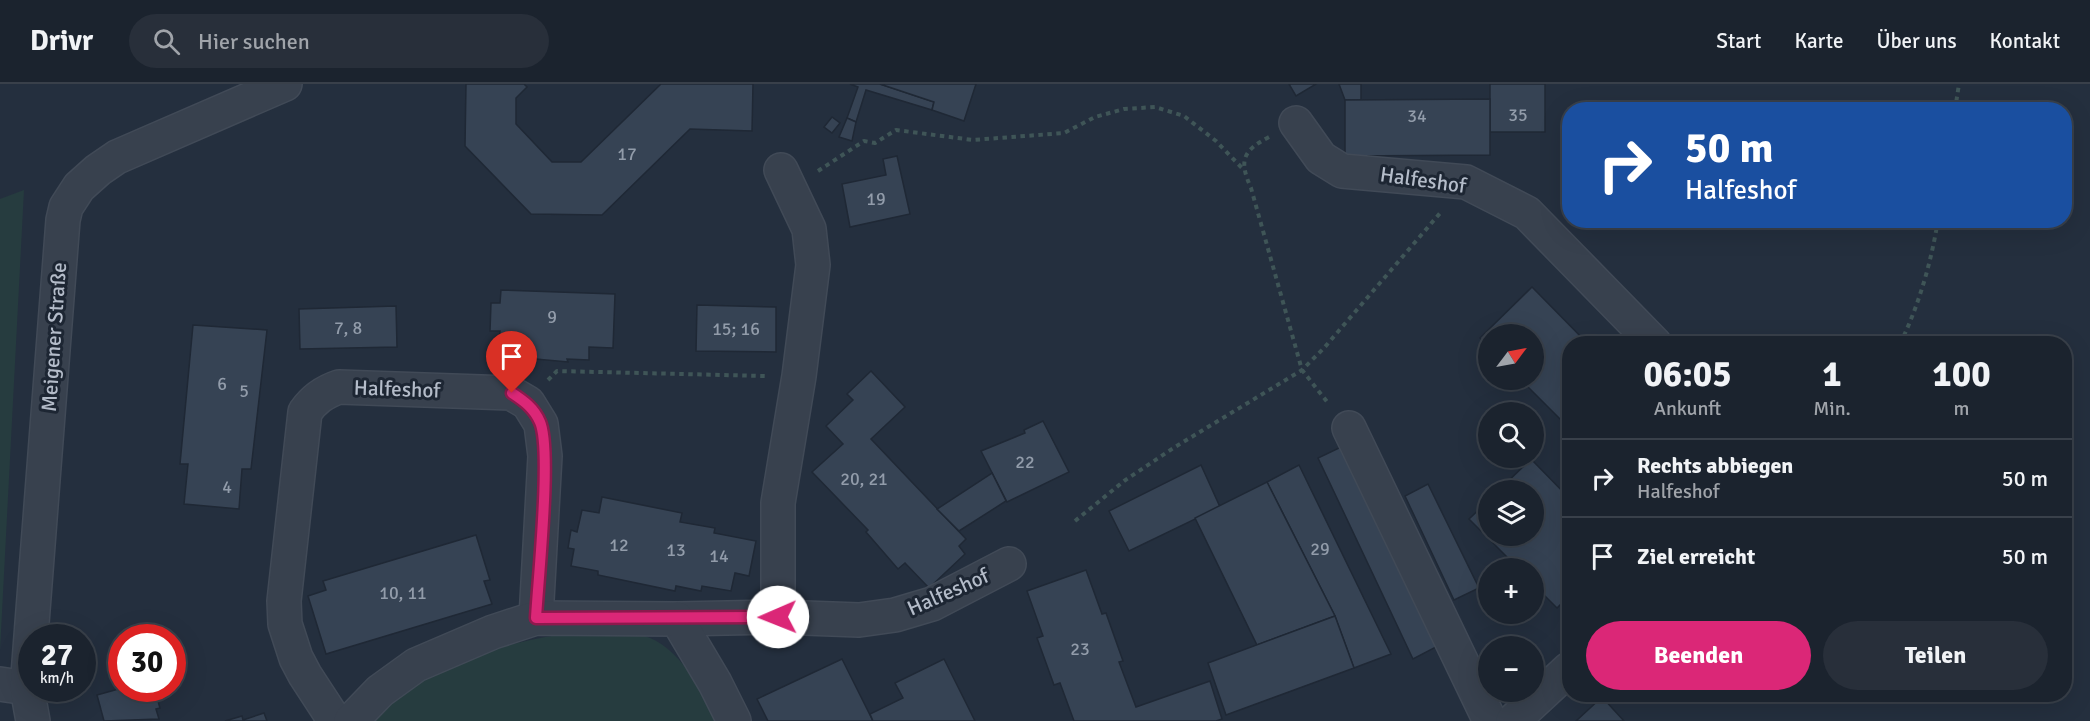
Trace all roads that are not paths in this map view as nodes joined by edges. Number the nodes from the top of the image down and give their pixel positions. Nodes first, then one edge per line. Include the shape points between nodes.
1 (285, 84) edge
2 (1296, 123) road end
3 (785, 180) road end
4 (1647, 336) edge
5 (1349, 428) road end
6 (1009, 564) dead end
7 (778, 617) junction
8 (536, 618) junction
9 (677, 619) junction
10 (1562, 676) edge
11 (14, 686) edge
12 (33, 721) edge
13 (335, 721) edge
14 (351, 721) edge
15 (734, 721) edge
16 (1490, 721) edge
17 (1513, 721) edge

1 - 11 street, Meigener Straße via 117,157 86,179 66,207
2 - 4 street, Halfeshof via 1321,158 1342,171 1466,182 1527,213
3 - 7 street via 808,229 813,264 778,502
5 - 16 street
6 - 7 street, Halfeshof via 932,604 895,615 859,620
7 - 9 street, Halfeshof
8 - 9 street, Halfeshof
8 - 13 street, Halfeshof via 545,456 541,424 528,403 512,393 339,387 319,396 304,412 284,618 296,658
8 - 14 street, Halfeshof via 416,665 380,692
9 - 15 street
10 - 17 street
11 - 12 street, Meigener Straße

